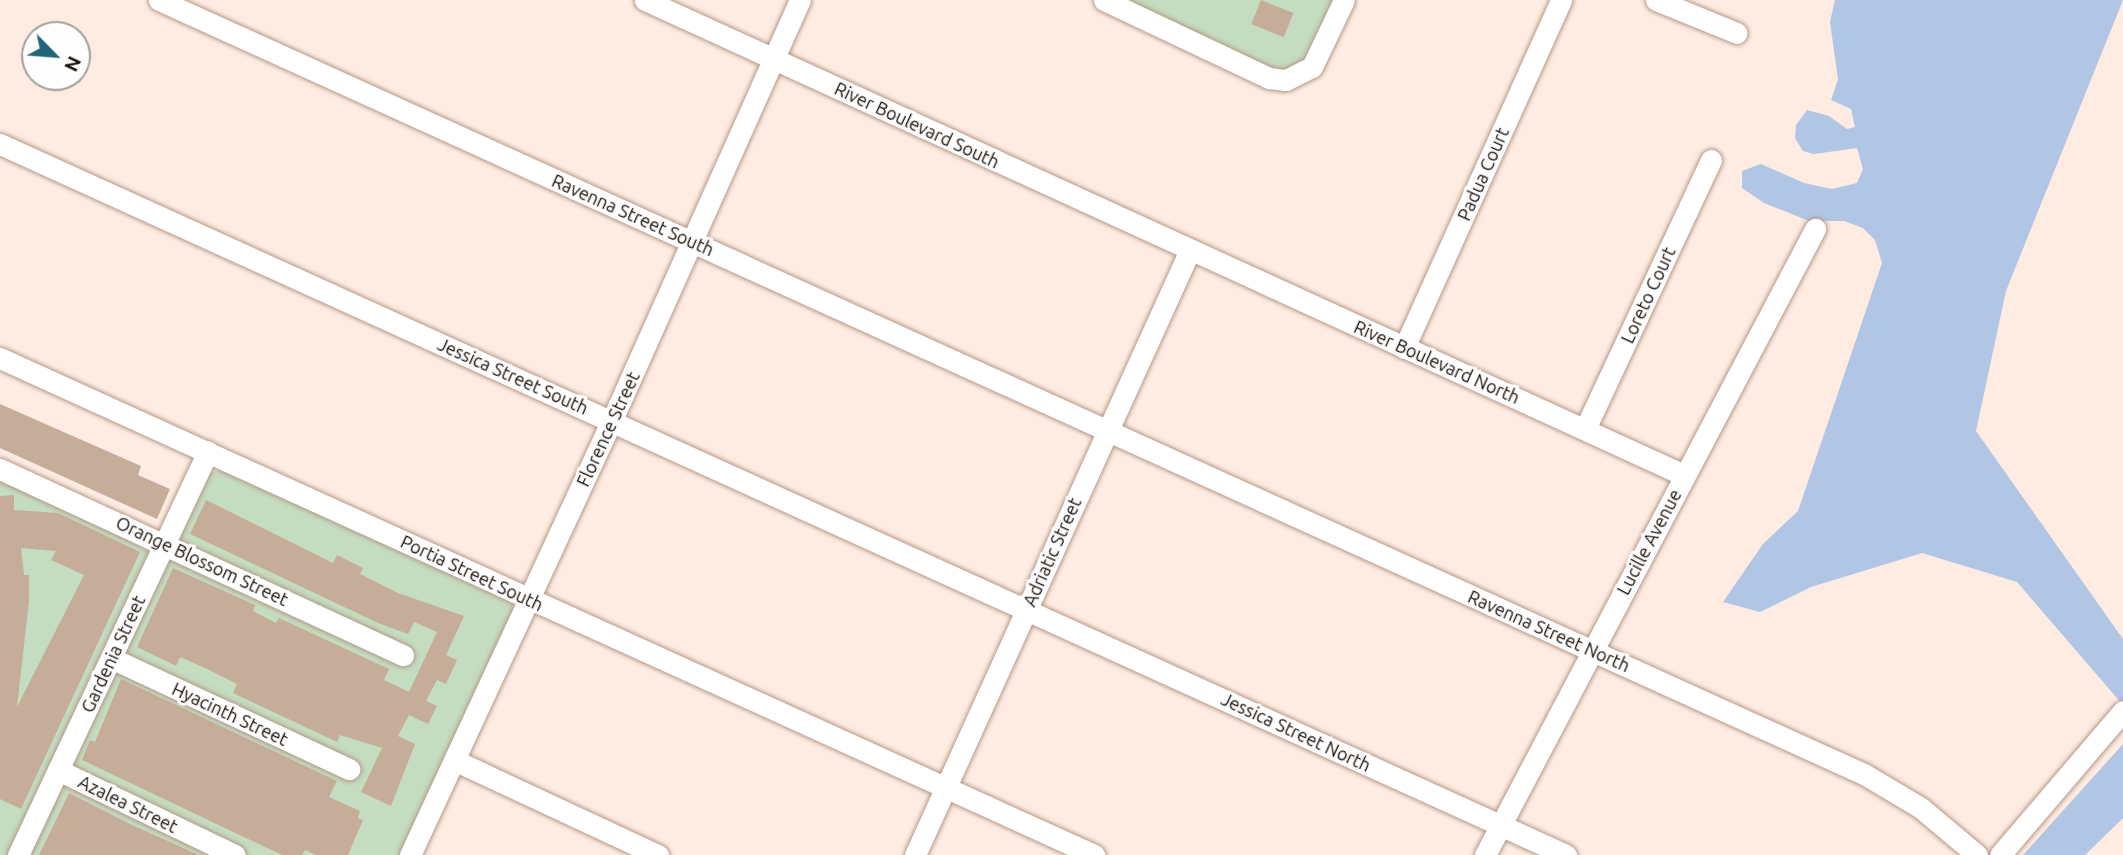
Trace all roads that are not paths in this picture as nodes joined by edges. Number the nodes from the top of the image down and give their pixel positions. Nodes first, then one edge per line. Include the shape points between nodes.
1 (159, 0) edge
2 (645, 0) edge
3 (800, 0) edge
4 (1104, 0) edge
5 (1344, 0) edge
6 (1562, 0) edge
7 (1656, 0) edge
8 (1737, 33) dead end
9 (775, 61) junction
10 (0, 144) edge
11 (1711, 160) dead end
12 (1815, 229) dead end
13 (693, 242) junction
14 (1189, 250) junction
15 (1404, 348) junction
16 (0, 358) edge
17 (612, 420) junction
18 (1586, 429) junction
19 (1106, 430) junction
20 (208, 452) junction
21 (0, 469) edge
22 (1684, 475) junction
23 (164, 544) junction
24 (528, 598) junction
25 (1026, 609) junction
26 (1592, 650) junction
27 (402, 655) dead end
28 (111, 658) junction
29 (2120, 715) edge
30 (456, 761) junction
31 (349, 769) dead end
32 (58, 771) junction
33 (946, 786) junction
34 (1500, 825) junction
35 (18, 855) edge
36 (235, 855) edge
37 (410, 855) edge
38 (658, 855) edge
39 (915, 855) edge
40 (1094, 855) edge
41 (1485, 855) edge
42 (1566, 855) edge
43 (1977, 855) edge
44 (2000, 855) edge

1 - 13 street, Ravenna Street South
2 - 9 street, River Boulevard South
3 - 9 street, Florence Street
4 - 5 street via 1269,78 1286,80 1312,67
6 - 15 street, Padua Court
7 - 8 street
9 - 13 street, Florence Street
9 - 14 street, River Boulevard South
10 - 17 street, Jessica Street South
11 - 18 street, Loreto Court
12 - 22 street, Lucille Avenue
13 - 17 street, Florence Street
13 - 19 street, Ravenna Street South
14 - 15 street, River Boulevard North
14 - 19 street, Adriatic Street
15 - 18 street, River Boulevard North
16 - 20 street, Portia Street South
17 - 24 street, Florence Street
17 - 25 street, Jessica Street South
18 - 22 street, River Boulevard North
19 - 25 street, Adriatic Street
19 - 26 street, Ravenna Street North
20 - 23 street, Gardenia Street
20 - 24 street, Portia Street South
21 - 23 street, Orange Blossom Street
22 - 26 street, Lucille Avenue
23 - 27 street, Orange Blossom Street
23 - 28 street, Gardenia Street
24 - 30 street, Florence Street
24 - 33 street, Portia Street South
25 - 33 street, Adriatic Street
25 - 34 street, Jessica Street North
26 - 34 street, Lucille Avenue
26 - 43 street, Ravenna Street North via 1864,774 1921,808
28 - 31 street, Hyacinth Street
28 - 32 street, Gardenia Street
29 - 44 street
30 - 37 street, Florence Street
30 - 38 street
32 - 35 street, Gardenia Street
32 - 36 street, Azalea Street
33 - 39 street, Adriatic Street
33 - 40 street, Portia Street South
34 - 41 street, Lucille Avenue
34 - 42 street, Jessica Street North

